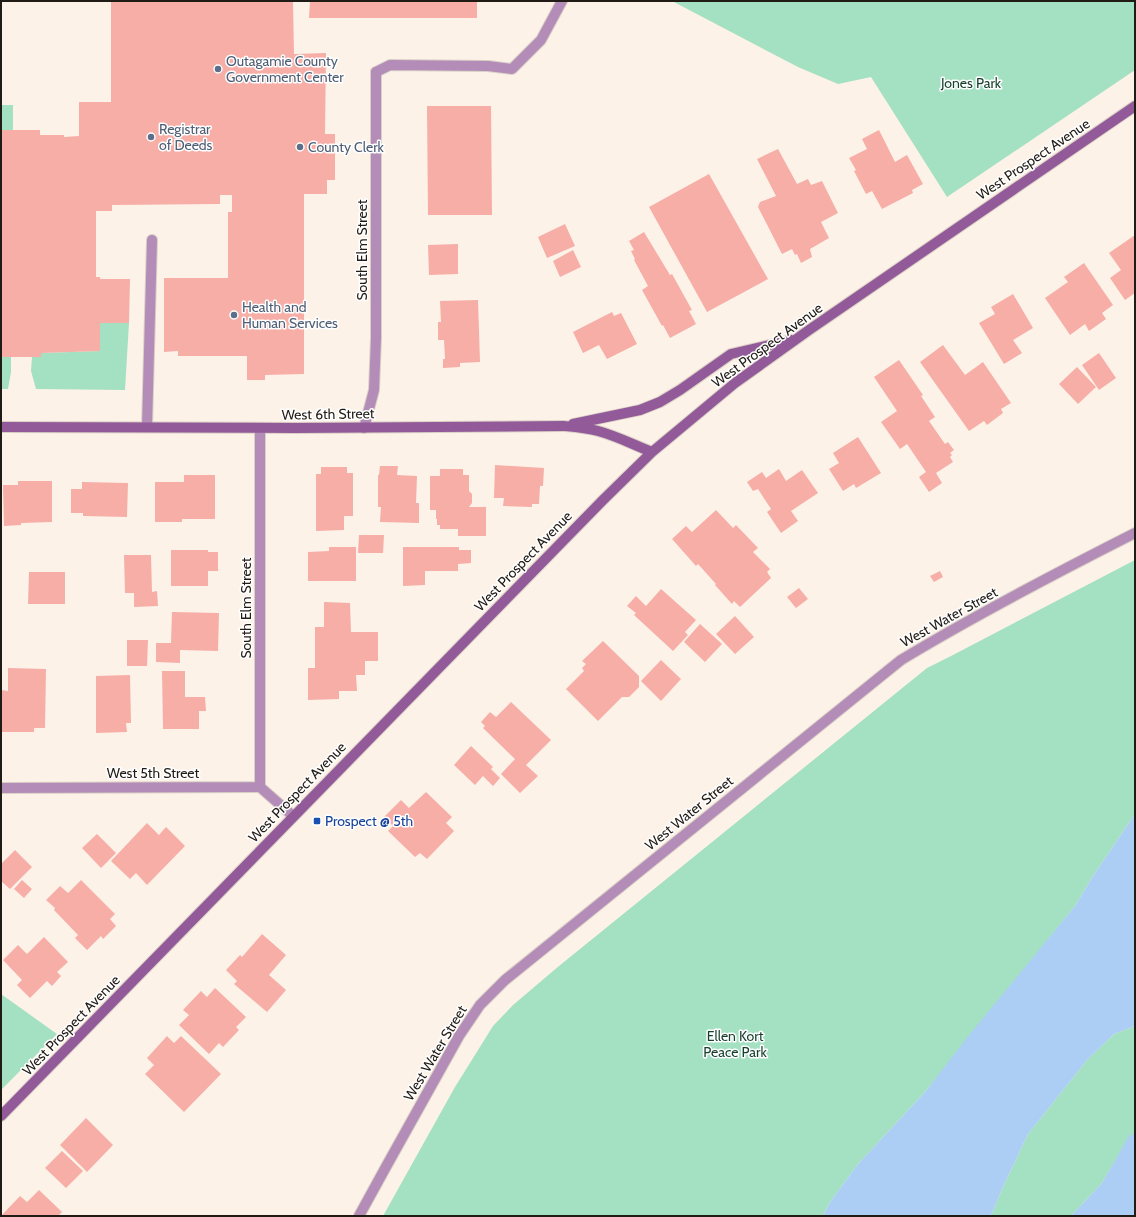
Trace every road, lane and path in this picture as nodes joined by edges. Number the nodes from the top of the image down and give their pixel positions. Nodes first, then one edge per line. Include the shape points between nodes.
1 (562, 1) edge
2 (1135, 106) edge
3 (152, 240) dead end
4 (795, 340) junction
5 (564, 426) junction
6 (1, 427) edge
7 (147, 427) junction
8 (260, 428) junction
9 (364, 428) junction
10 (652, 452) junction
11 (1135, 533) edge
12 (260, 787) junction
13 (1, 788) edge
14 (293, 816) junction
15 (1, 1116) edge
16 (359, 1216) edge

1 - 9 street, South Elm Street via 541,40 512,69 488,66 390,65 376,72 376,338 374,390
2 - 4 main road, West Prospect Avenue
3 - 7 street
4 - 5 main road via 731,354 680,390 640,410
4 - 10 main road, West Prospect Avenue via 735,383
5 - 9 main road, West 6th Street
5 - 10 main road, West 6th Street via 584,428 616,437
6 - 7 main road, West 6th Street
7 - 8 main road, West 6th Street
8 - 9 main road, West 6th Street
8 - 12 street, South Elm Street
10 - 14 main road, West Prospect Avenue
11 - 16 street, West Water Street via 901,660 505,980 480,1005 459,1036
12 - 13 street, West 5th Street
12 - 14 street
14 - 15 main road, West Prospect Avenue

